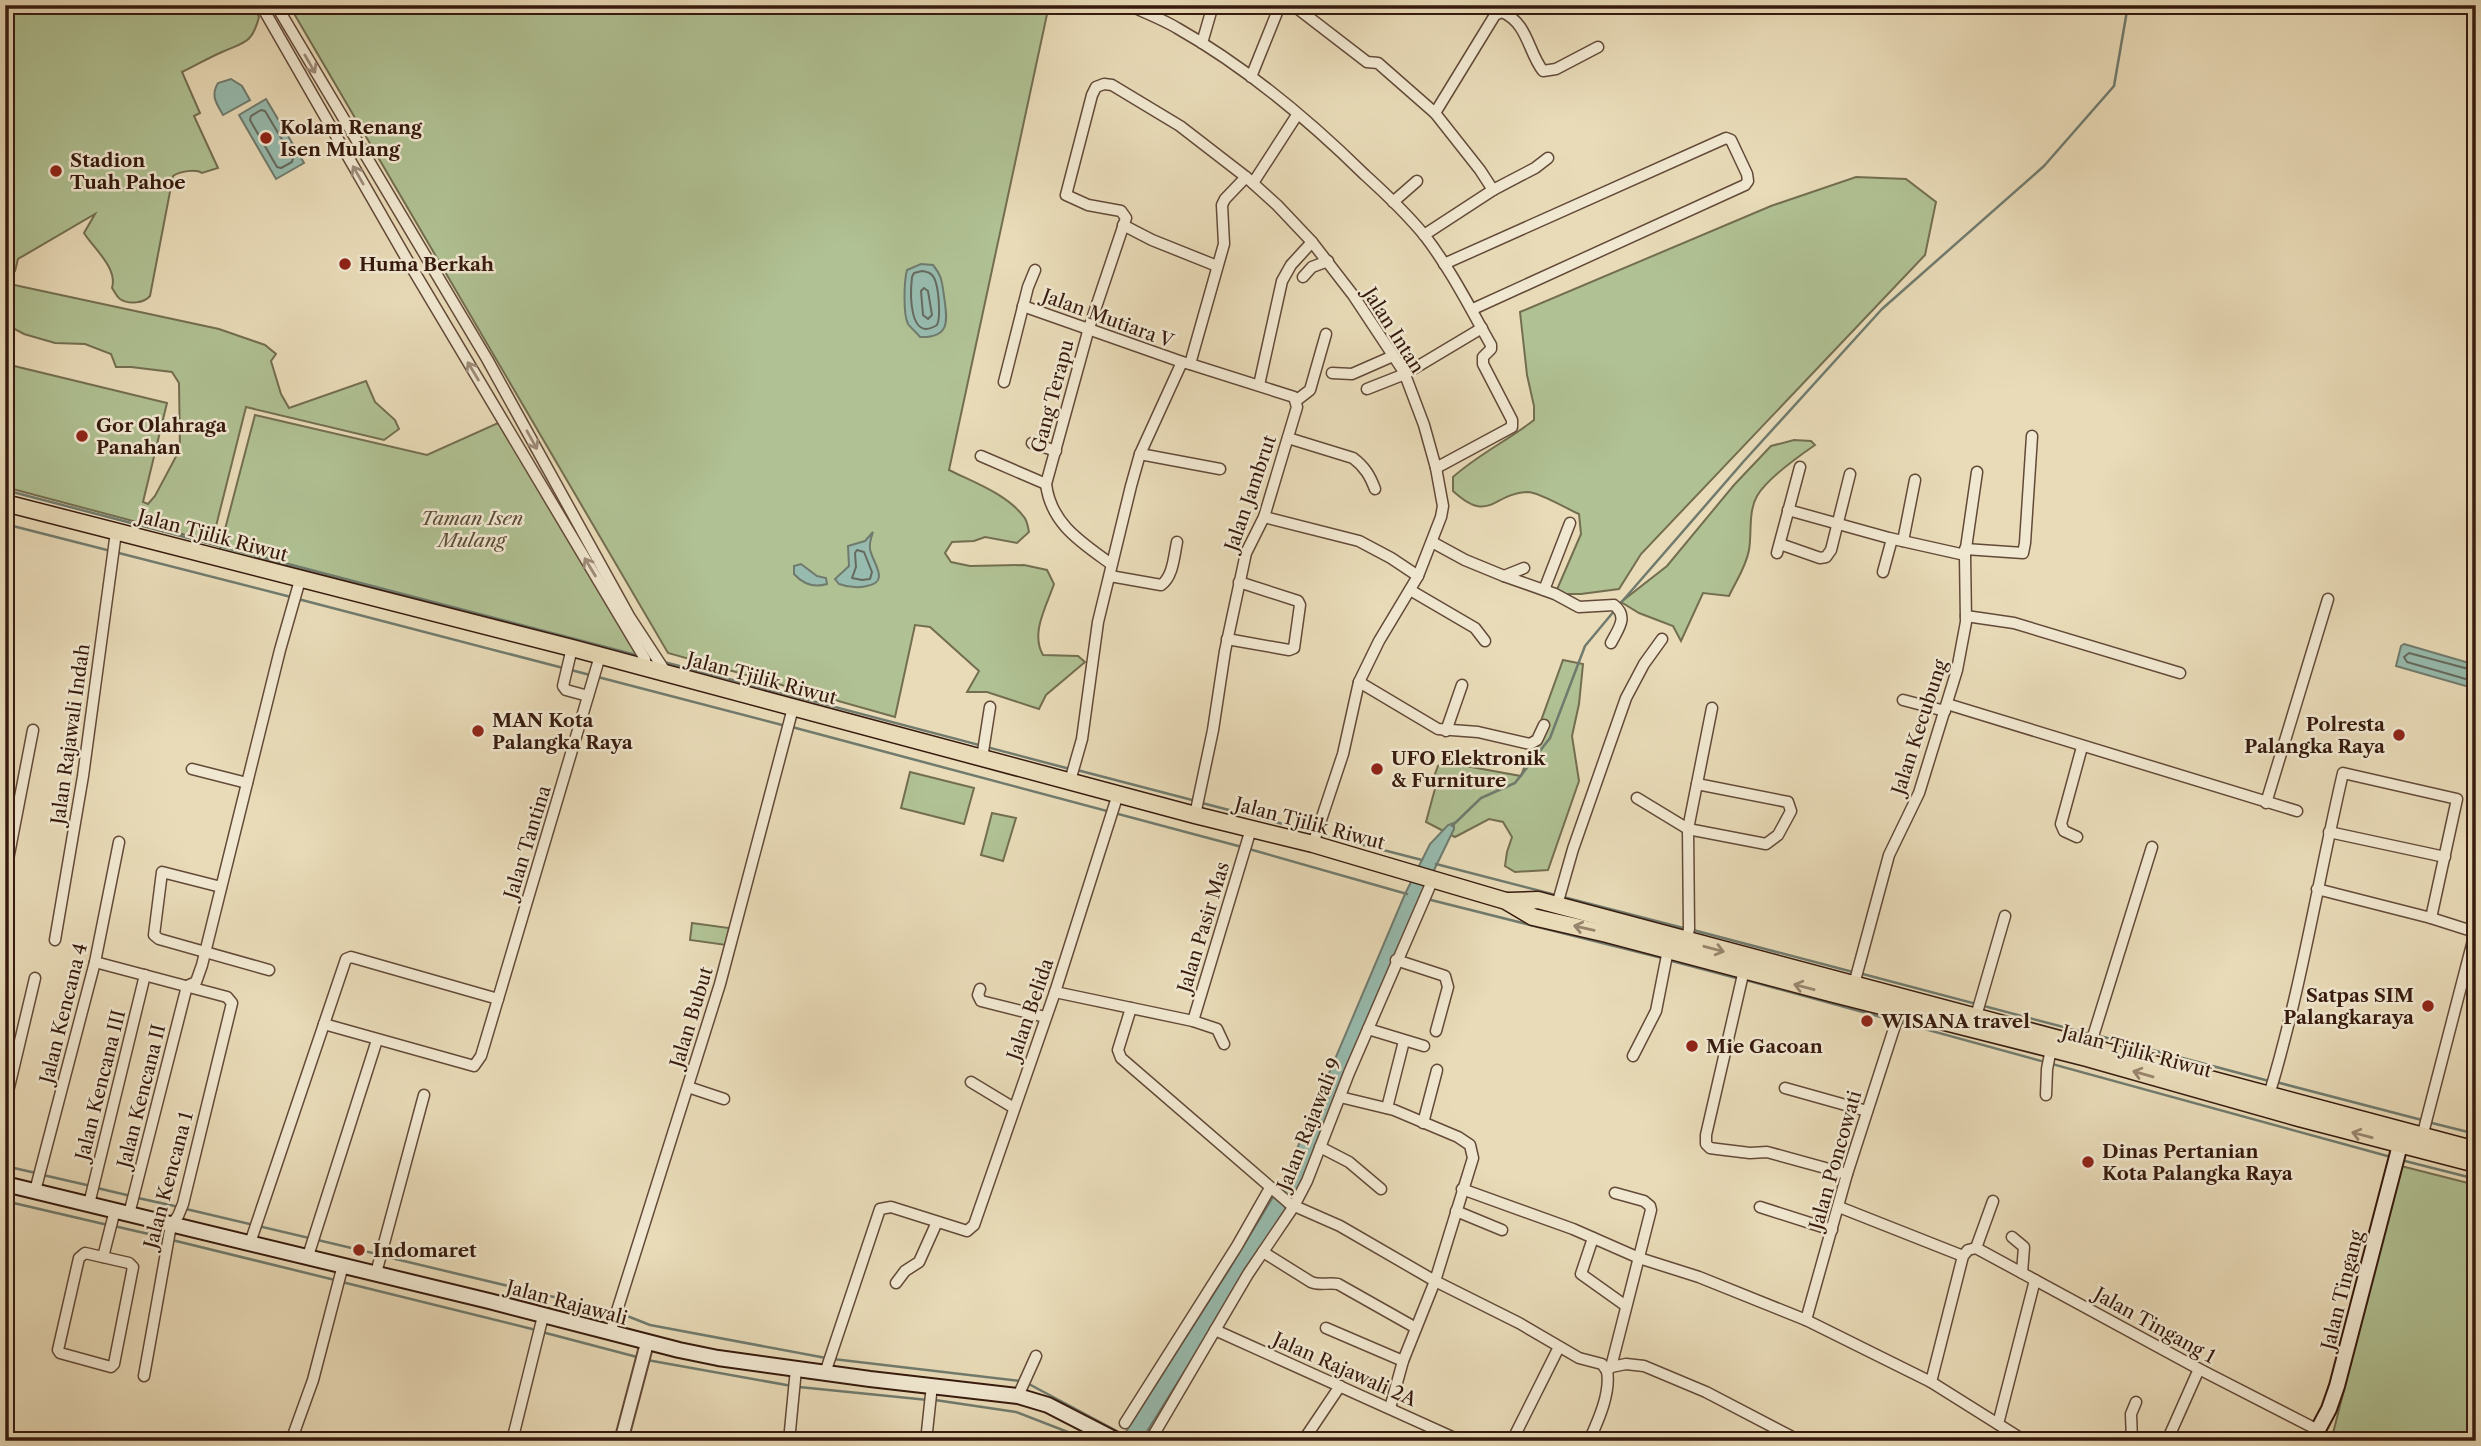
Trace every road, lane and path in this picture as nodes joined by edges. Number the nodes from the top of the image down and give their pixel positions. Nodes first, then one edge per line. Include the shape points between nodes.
1 (261, 5) edge
2 (276, 5) edge
3 (1129, 5) edge
4 (1213, 5) edge
5 (1280, 5) edge
6 (1293, 5) edge
7 (1202, 43) junction
8 (1598, 47) dead end
9 (1251, 77) junction
10 (1435, 113) junction
11 (1297, 115) junction
12 (1548, 158) dead end
13 (1249, 180) junction
14 (1417, 181) dead end
15 (1493, 190) junction
16 (1393, 202) junction
17 (1125, 220) junction
18 (1424, 236) junction
19 (1311, 242) junction
20 (1328, 261) junction
21 (1444, 264) junction
22 (1217, 266) junction
23 (1035, 270) dead end
24 (1303, 277) dead end
25 (1023, 306) junction
26 (1473, 309) junction
27 (1089, 328) junction
28 (1482, 328) junction
29 (1326, 334) dead end
30 (1393, 356) junction
31 (1186, 363) junction
32 (1332, 373) dead end
33 (1405, 374) junction
34 (1004, 382) dead end
35 (1259, 385) junction
36 (1367, 389) dead end
37 (1297, 400) junction
38 (2032, 436) dead end
39 (1288, 438) junction
40 (1032, 443) dead end
41 (1056, 451) junction
42 (1140, 454) junction
43 (981, 456) dead end
44 (1800, 467) dead end
45 (1436, 468) junction
46 (1220, 470) dead end
47 (1978, 472) dead end
48 (1850, 474) dead end
49 (1915, 480) dead end
50 (1046, 484) junction
51 (1375, 489) dead end
52 (5, 503) edge
53 (1788, 510) junction
54 (1264, 517) junction
55 (1570, 523) dead end
56 (1838, 524) junction
57 (116, 532) junction
58 (1898, 540) junction
59 (1177, 542) dead end
60 (1432, 542) junction
61 (1965, 552) junction
62 (1111, 564) junction
63 (1524, 568) dead end
64 (1883, 572) dead end
65 (1110, 576) junction
66 (1418, 576) junction
67 (1504, 576) junction
68 (300, 580) junction
69 (1240, 582) junction
70 (1410, 590) junction
71 (1544, 590) junction
72 (2328, 599) dead end
73 (1966, 615) junction
74 (1227, 639) junction
75 (1662, 639) dead end
76 (1485, 641) dead end
77 (1611, 643) dead end
78 (572, 648) junction
79 (600, 656) junction
80 (645, 668) junction
81 (2180, 673) dead end
82 (667, 675) junction
83 (1359, 682) junction
84 (1462, 685) dead end
85 (587, 696) junction
86 (1903, 699) dead end
87 (990, 707) dead end
88 (793, 708) junction
89 (1712, 708) dead end
90 (1946, 708) junction
91 (1544, 725) dead end
92 (33, 730) dead end
93 (1446, 731) junction
94 (2082, 747) junction
95 (982, 758) junction
96 (192, 769) dead end
97 (1070, 781) junction
98 (247, 783) junction
99 (1697, 784) junction
100 (1118, 794) junction
101 (1637, 798) dead end
102 (2266, 803) junction
103 (2297, 811) dead end
104 (1195, 815) junction
105 (1251, 829) junction
106 (1688, 829) junction
107 (2329, 832) junction
108 (2077, 837) dead end
109 (119, 842) dead end
110 (1314, 844) junction
111 (2152, 847) dead end
112 (2445, 857) junction
113 (5, 874) edge
114 (1421, 875) junction
115 (221, 887) junction
116 (2317, 889) junction
117 (1506, 901) junction
118 (1556, 905) junction
119 (2005, 916) dead end
120 (2431, 919) junction
121 (2475, 930) edge
122 (55, 940) dead end
123 (1686, 941) junction
124 (1668, 950) junction
125 (206, 951) junction
126 (1396, 960) junction
127 (94, 962) junction
128 (269, 970) dead end
129 (1744, 970) junction
130 (145, 975) junction
131 (34, 978) dead end
132 (187, 986) junction
133 (980, 989) dead end
134 (1851, 991) junction
135 (1055, 992) junction
136 (498, 999) junction
137 (1131, 1008) junction
138 (1900, 1010) junction
139 (1976, 1016) junction
140 (1045, 1017) junction
141 (1193, 1021) junction
142 (324, 1024) junction
143 (1368, 1029) junction
144 (1436, 1031) dead end
145 (377, 1040) junction
146 (1404, 1041) junction
147 (1224, 1044) dead end
148 (1423, 1046) dead end
149 (2090, 1046) junction
150 (2051, 1049) junction
151 (1633, 1056) dead end
152 (1437, 1070) dead end
153 (971, 1082) dead end
154 (688, 1087) junction
155 (1786, 1088) dead end
156 (424, 1095) dead end
157 (2046, 1095) dead end
158 (1340, 1097) junction
159 (724, 1099) dead end
160 (2271, 1100) junction
161 (5, 1104) edge
162 (1014, 1108) junction
163 (1387, 1108) junction
164 (1867, 1111) junction
165 (1423, 1123) junction
166 (2423, 1137) junction
167 (2400, 1144) junction
168 (1320, 1147) junction
169 (2476, 1150) edge
170 (2476, 1164) edge
171 (1847, 1174) junction
172 (5, 1184) edge
173 (1381, 1189) dead end
174 (1462, 1189) junction
175 (1273, 1190) junction
176 (35, 1191) junction
177 (1615, 1193) dead end
178 (1993, 1201) dead end
179 (89, 1204) junction
180 (1292, 1205) junction
181 (1760, 1207) dead end
182 (1839, 1207) junction
183 (1456, 1211) junction
184 (122, 1212) junction
185 (937, 1222) junction
186 (171, 1225) junction
187 (1502, 1230) dead end
188 (1832, 1230) junction
189 (2012, 1237) dead end
190 (1593, 1238) junction
191 (250, 1243) junction
192 (1976, 1248) junction
193 (1263, 1252) junction
194 (308, 1256) junction
195 (1963, 1256) junction
196 (103, 1257) junction
197 (1639, 1258) junction
198 (343, 1265) junction
199 (376, 1273) junction
200 (2022, 1273) junction
201 (2035, 1280) junction
202 (1435, 1281) junction
203 (896, 1283) dead end
204 (1626, 1306) junction
205 (543, 1316) junction
206 (1806, 1321) junction
207 (1326, 1328) dead end
208 (1416, 1328) junction
209 (1214, 1330) junction
210 (610, 1333) junction
211 (647, 1343) junction
212 (1559, 1347) junction
213 (1036, 1356) dead end
214 (1403, 1362) junction
215 (796, 1369) junction
216 (1609, 1369) junction
217 (2199, 1369) junction
218 (825, 1373) junction
219 (144, 1376) dead end
220 (1931, 1382) junction
221 (932, 1385) junction
222 (1340, 1386) junction
223 (1018, 1396) junction
224 (2136, 1402) dead end
225 (1390, 1408) junction
226 (1125, 1423) dead end
227 (1998, 1424) junction
228 (2315, 1436) edge
229 (1458, 1440) edge
230 (291, 1441) edge
231 (512, 1441) edge
232 (621, 1441) edge
233 (789, 1441) edge
234 (926, 1441) edge
235 (1118, 1441) edge
236 (1150, 1441) edge
237 (1303, 1441) edge
238 (1512, 1441) edge
239 (1589, 1441) edge
240 (1800, 1441) edge
241 (2025, 1441) edge
242 (2132, 1441) edge
243 (2167, 1441) edge

80 -> 1 street via 645,659
2 -> 82 street via 487,359 629,616
3 - 7 street
4 - 7 street
5 - 9 street
6 - 10 street via 1367,62 1378,63
7 - 9 street
8 - 10 street via 1543,71 1528,38 1502,12 1495,15
9 - 11 street
10 - 15 street
11 - 13 street
11 - 16 street
12 - 15 street
13 - 17 street, Jalan Intan via 1180,126 1104,84 1096,87 1092,96 1066,195 1121,211
13 - 19 street, Jalan Intan
13 - 22 street via 1233,189 1222,205 1224,243
14 - 16 street
15 - 18 street
16 - 18 street
17 - 22 street via 1152,240
17 - 27 street, Gang Terapu
18 - 21 street
19 - 20 street, Jalan Intan
19 - 35 street via 1282,281
20 - 24 street via 1312,267
20 - 30 street, Jalan Intan
21 - 26 street
21 - 26 street via 1726,138 1731,140 1747,174 1745,185
22 - 31 street
23 - 25 street
25 - 27 street, Jalan Mutiara V
25 - 34 street
26 - 28 street
27 - 31 street, Jalan Mutiara V
27 - 41 street, Gang Terapu
28 - 33 street
28 - 45 street via 1491,349 1483,364 1512,427
29 - 37 street via 1310,390
30 - 32 street via 1352,374
30 - 33 street, Jalan Intan
31 - 35 street
31 - 42 street
33 - 36 street
33 - 45 street, Jalan Intan
35 - 37 street
37 - 39 street, Jalan Jambrut
38 - 61 street via 2023,554
39 - 51 street via 1353,458
39 - 54 street, Jalan Jambrut
40 - 41 street
41 - 50 street, Gang Terapu
42 - 46 street
42 - 62 street
43 - 50 street
44 - 53 street
45 - 60 street, Jalan Intan via 1443,506
47 - 61 street, Jalan Kecubung
48 - 56 street
49 - 58 street
50 - 62 street via 1064,527
52 - 57 highway, Jalan Tjilik Riwut
53 - 56 street
53 - 56 street via 1779,549 1826,557
54 - 66 street via 1359,541
54 - 69 street, Jalan Jambrut via 1246,553
55 - 71 street
56 - 58 street
57 - 68 highway, Jalan Tjilik Riwut
57 - 122 street, Jalan Rajawali Indah
58 - 61 street
58 - 64 street
59 - 65 street via 1166,583
60 - 66 street, Jalan Intan
60 - 67 street
61 - 73 street, Jalan Kecubung
62 - 65 street
63 - 67 street
65 - 97 street via 1098,622 1082,739
66 - 70 street, Jalan Intan
67 - 71 street
68 - 78 highway, Jalan Tjilik Riwut
68 - 98 street, Jalan Kencana II
69 - 74 street, Jalan Jambrut
69 - 74 street via 1298,601 1294,648
70 - 76 street via 1475,628
70 - 83 street, Jalan Intan
71 - 77 street via 1579,607 1617,607 1623,618
72 - 102 street
73 - 81 street via 2014,623
73 - 90 street, Jalan Kecubung
74 - 104 street, Jalan Jambrut
75 - 118 street via 1626,698
78 - 79 highway, Jalan Tjilik Riwut
78 - 85 street via 563,686
79 - 80 highway, Jalan Tjilik Riwut
79 - 85 street, Jalan Tantina
80 - 82 highway, Jalan Tjilik Riwut
82 - 88 highway, Jalan Tjilik Riwut
83 - 93 street
83 - 110 street, Jalan Intan via 1343,754
84 - 93 street
85 - 136 street, Jalan Tantina
86 - 90 street
87 - 95 street
88 - 95 highway, Jalan Tjilik Riwut
88 - 154 street, Jalan Bubut
89 - 99 street
90 - 94 street
90 - 134 street, Jalan Kecubung via 1919,793 1889,855
91 - 93 street via 1531,744 1478,732
92 - 113 street
94 - 102 street
94 - 108 street via 2061,824 2064,831
95 - 97 highway, Jalan Tjilik Riwut
96 - 98 street
97 - 100 highway, Jalan Tjilik Riwut
98 - 115 street, Jalan Kencana II
99 - 106 street
99 - 106 street via 1788,802 1791,811 1778,835 1766,844
100 - 104 highway, Jalan Tjilik Riwut
100 - 135 street, Jalan Belida
101 - 106 street
102 - 103 street
104 - 105 highway, Jalan Tjilik Riwut
105 - 110 highway, Jalan Tjilik Riwut
105 - 141 street, Jalan Pasir Mas
106 - 123 street
107 - 112 street
107 - 112 street via 2343,773 2457,799
107 - 116 street
109 - 127 street, Jalan Kencana 4
110 - 114 highway, Jalan Tjilik Riwut
111 - 149 street
112 - 120 street
114 - 117 highway, Jalan Tjilik Riwut
114 - 126 street, Jalan Rajawali 9
115 - 125 street, Jalan Kencana II
115 - 125 street via 166,872 160,876 154,935
116 - 120 street
116 - 160 street
117 - 118 highway, Jalan Tjilik Riwut via 1538,900
124 -> 117 highway, Jalan Tjilik Riwut via 1533,916
118 - 123 highway, Jalan Tjilik Riwut
119 - 139 street
120 - 121 street
121 - 166 street
123 -> 134 highway, Jalan Tjilik Riwut
124 - 129 highway, Jalan Tjilik Riwut
124 - 151 street via 1656,1011
125 - 128 street
125 - 132 street, Jalan Kencana II via 196,982
126 - 143 street, Jalan Rajawali 9
126 - 144 street via 1445,976 1448,987
127 - 130 street
127 - 176 street, Jalan Kencana 4
134 -> 129 highway, Jalan Tjilik Riwut
129 - 171 street via 1706,1144 1717,1149 1768,1152
130 - 132 street
130 - 179 street, Jalan Kencana III
131 - 161 street
132 - 184 street, Jalan Kencana II
132 - 186 street, Jalan Kencana 1 via 232,1003 183,1204
133 - 140 street via 981,1000
134 - 138 highway, Jalan Tjilik Riwut
134 - 139 highway, Jalan Tjilik Riwut
135 - 137 street, Jalan Pasir Mas
135 - 140 street, Jalan Belida
136 - 142 street via 350,957
136 - 145 street, Jalan Tantina via 474,1066
137 - 141 street, Jalan Pasir Mas
137 - 175 street via 1118,1048 1121,1058
138 - 150 highway, Jalan Tjilik Riwut
138 - 164 street, Jalan Poncowati
139 - 149 highway, Jalan Tjilik Riwut
140 - 162 street, Jalan Belida
141 - 147 street via 1217,1029
142 - 145 street, Jalan Tantina
142 - 191 street
143 - 146 street
143 - 158 street, Jalan Rajawali 9
145 - 194 street
146 - 148 street
146 - 163 street
149 - 160 highway, Jalan Tjilik Riwut
150 - 157 street
160 -> 150 highway, Jalan Tjilik Riwut
152 - 165 street
153 - 162 street
154 - 159 street
154 - 210 street, Jalan Bubut
155 - 164 street
156 - 199 street
158 - 163 street
158 - 168 street, Jalan Rajawali 9
160 - 166 highway, Jalan Tjilik Riwut
167 -> 160 highway, Jalan Tjilik Riwut
162 - 185 street, Jalan Belida via 974,1225 967,1231
163 - 165 street
164 - 171 street, Jalan Poncowati
165 - 174 street via 1470,1145 1473,1158
166 - 169 highway, Jalan Tjilik Riwut
167 - 170 highway, Jalan Tjilik Riwut
167 - 228 main road, Jalan Tingang via 2337,1387
168 - 173 street via 1349,1162
168 - 180 street, Jalan Rajawali 9
171 - 182 street, Jalan Poncowati
172 - 176 main road, Jalan Rajawali
174 - 183 street
174 - 190 street
175 - 180 street
175 - 226 street
176 - 179 main road, Jalan Rajawali
177 - 197 street via 1650,1206
178 - 192 street
179 - 184 main road, Jalan Rajawali
180 - 193 street, Jalan Rajawali 9
180 - 202 street via 1340,1226
181 - 188 street
182 - 188 street, Jalan Poncowati
182 - 195 street
183 - 187 street
183 - 202 street
184 - 186 main road, Jalan Rajawali
184 - 196 street, Jalan Kencana II
185 - 203 street via 919,1262
185 - 218 street via 887,1206 879,1211
186 - 191 main road, Jalan Rajawali
186 - 219 street, Jalan Kencana 1
188 - 206 street, Jalan Poncowati
189 - 200 street via 2024,1247
190 - 197 street
190 - 204 street via 1581,1274
191 - 194 main road, Jalan Rajawali
192 - 195 street
192 - 200 street, Jalan Tingang 1
193 - 208 street via 1311,1282 1338,1284
193 - 209 street, Jalan Rajawali 9
194 - 198 main road, Jalan Rajawali
195 - 220 street
196 - 196 street via 133,1268 111,1367 58,1349 79,1258 85,1253
197 - 204 street
197 - 206 street
198 - 199 main road, Jalan Rajawali
198 - 230 street via 313,1380
199 - 205 main road, Jalan Rajawali
200 - 201 street, Jalan Tingang 1
201 - 217 street, Jalan Tingang 1
201 - 227 street
202 - 208 street
202 - 212 street
204 - 216 street
205 - 210 main road, Jalan Rajawali
205 - 231 street
206 - 220 street
207 - 214 street
208 - 214 street
209 - 222 street, Jalan Rajawali 2A
209 - 236 street, Jalan Rajawali 9
210 - 211 main road, Jalan Rajawali
211 - 215 main road, Jalan Rajawali
211 - 232 street
212 - 216 street
212 - 238 street
213 - 223 street
214 - 225 street
215 - 218 main road, Jalan Rajawali
215 - 233 street
216 - 239 street via 1602,1408
216 - 240 street via 1626,1364 1644,1366
217 - 228 street, Jalan Tingang 1
217 - 243 street
218 - 221 main road, Jalan Rajawali
220 - 227 street
221 - 223 main road, Jalan Rajawali
221 - 234 street
222 - 225 street, Jalan Rajawali 2A
222 - 237 street
223 - 235 main road, Jalan Rajawali via 1048,1405
224 - 242 street
225 - 229 street, Jalan Rajawali 2A
227 - 241 street

